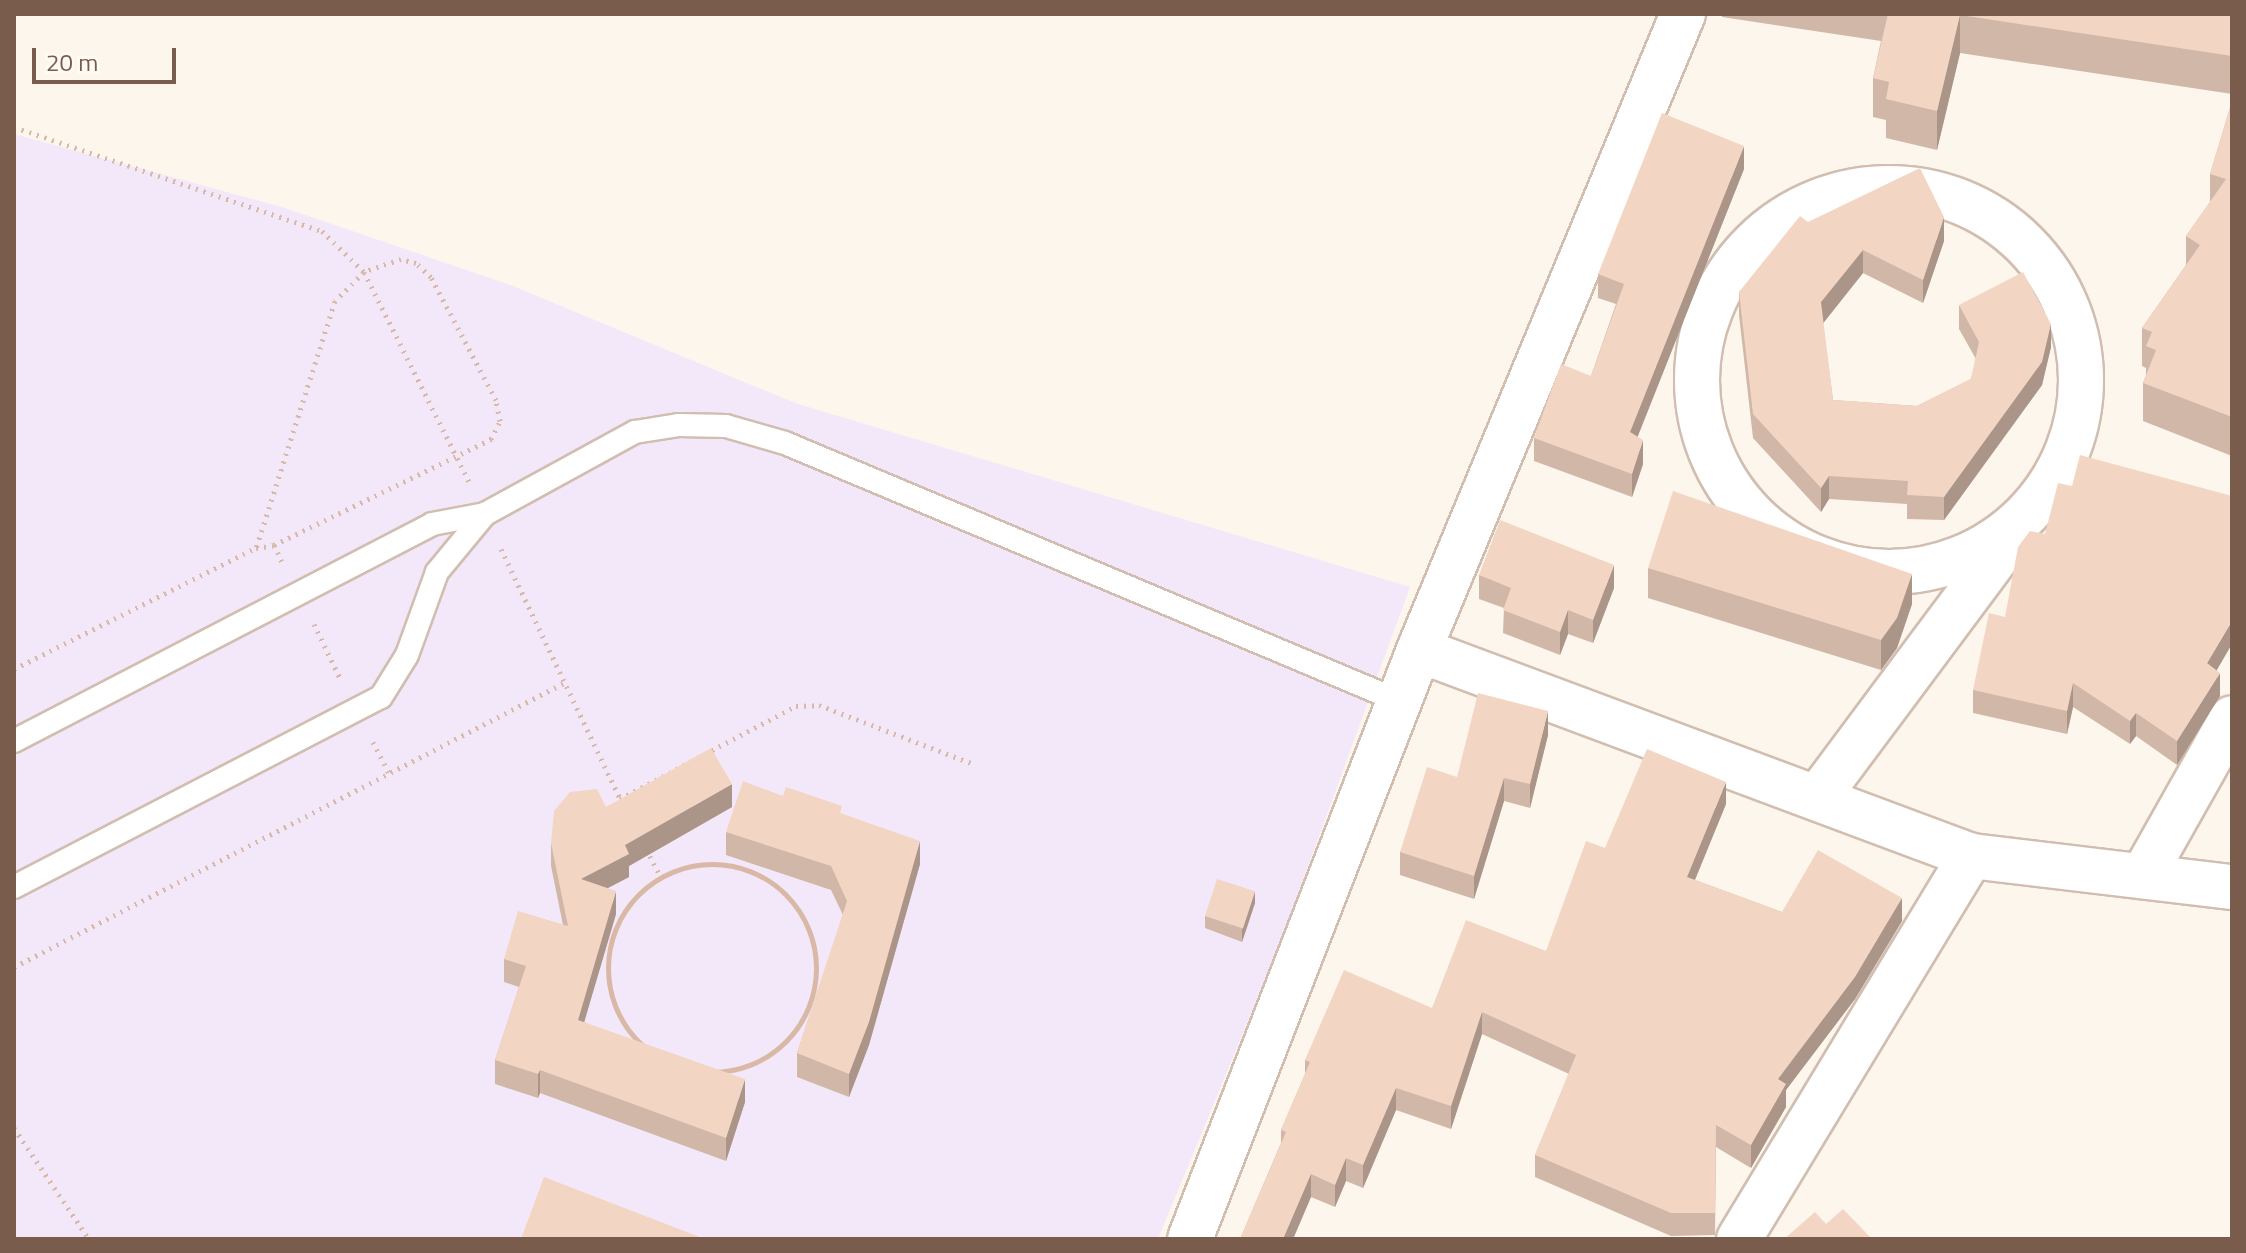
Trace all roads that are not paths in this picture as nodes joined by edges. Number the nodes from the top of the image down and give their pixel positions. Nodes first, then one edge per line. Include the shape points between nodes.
1 (1683, 14) edge
2 (485, 514) junction
3 (2025, 519) junction
4 (1419, 650) junction
5 (1399, 701) junction
6 (2230, 725) edge
7 (14, 741) edge
8 (1817, 798) junction
9 (1971, 856) junction
10 (2143, 876) junction
11 (14, 887) edge
12 (2232, 887) edge
13 (1190, 1239) edge
14 (1739, 1239) edge

1 - 4 street
2 - 5 lane via 635,432 679,425 726,426 785,443
2 - 7 lane via 432,524
2 - 11 lane via 437,572 396,679 381,697
3 - 3 street via 2061,470 2080,413 2080,352 2061,294 2027,244 1977,208 1920,188 1859,188 1801,206 1752,242 1714,297 1696,361 1702,428 1730,490 1777,537 1814,555 1838,566 1905,574 1970,557
3 - 8 street
4 - 5 street
4 - 8 street
5 - 13 street
6 - 10 street
8 - 9 street
9 - 10 street
9 - 14 street
10 - 12 street

